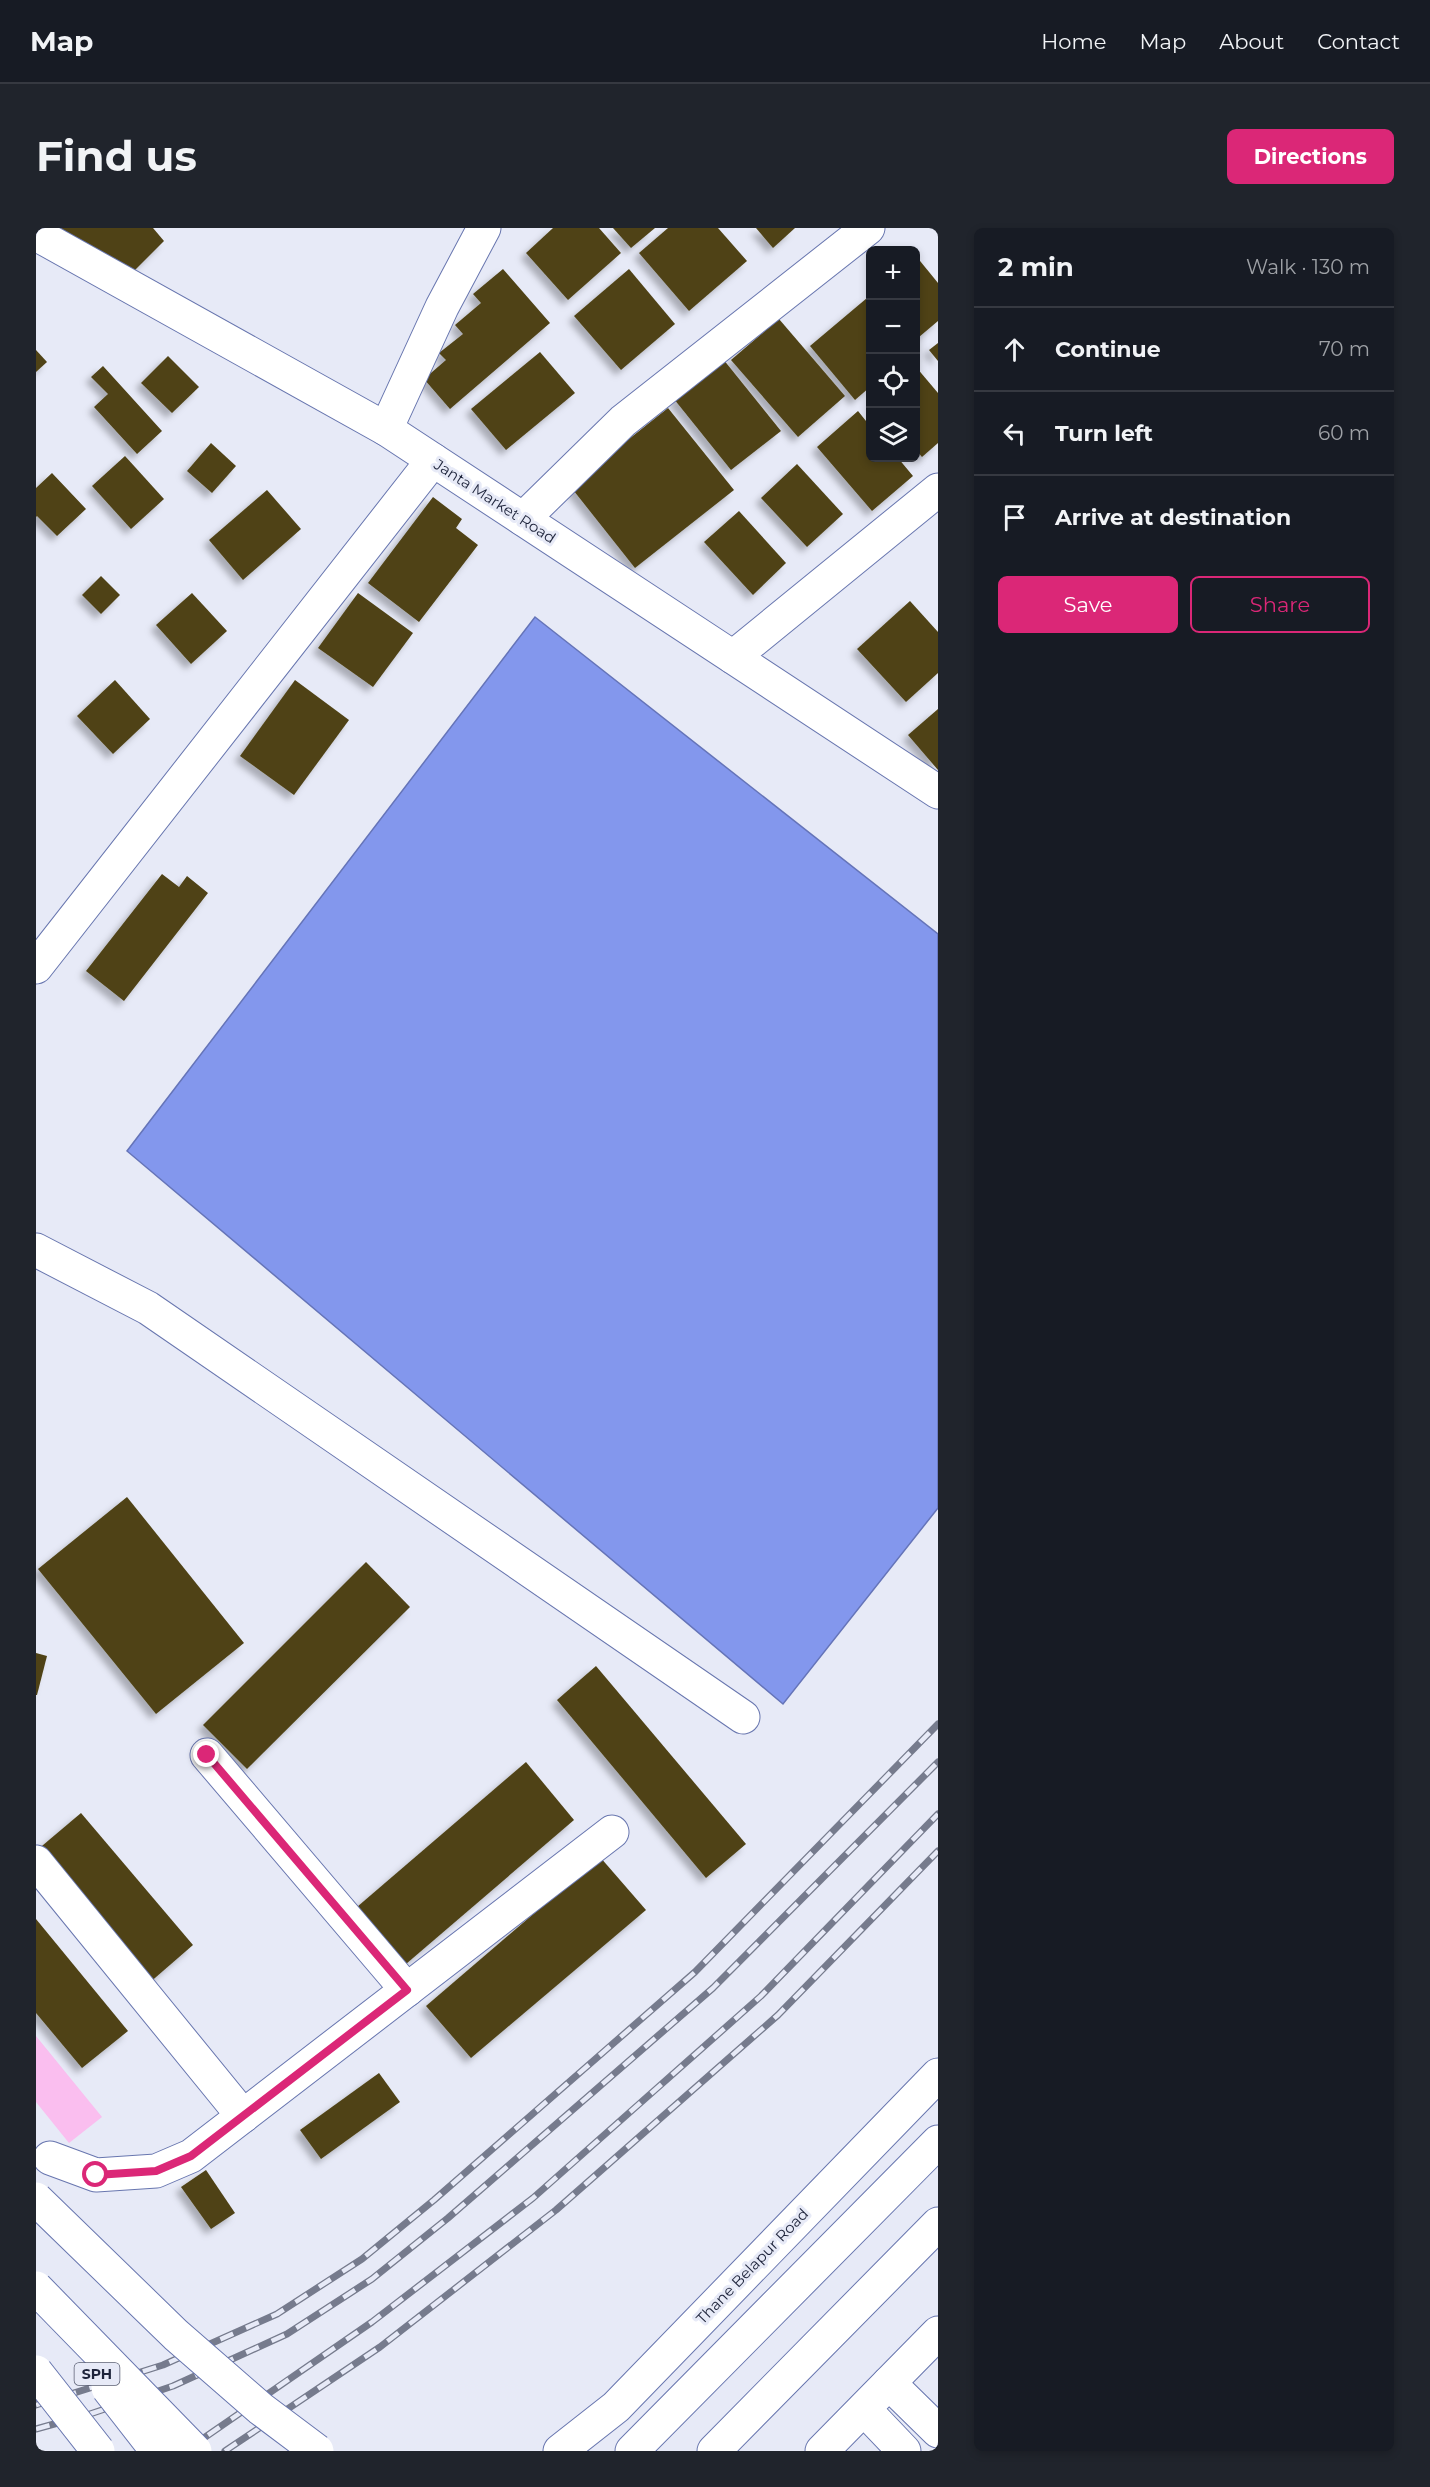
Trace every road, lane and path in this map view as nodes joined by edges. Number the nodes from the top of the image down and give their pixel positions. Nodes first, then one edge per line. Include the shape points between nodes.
1 (484, 228) edge
2 (868, 228) edge
3 (36, 234) edge
4 (386, 429) junction
5 (433, 460) junction
6 (938, 490) edge
7 (523, 519) junction
8 (733, 657) junction
9 (938, 792) edge
10 (36, 967) edge
11 (36, 1250) edge
12 (744, 1717) dead end
13 (207, 1755) dead end
14 (612, 1832) dead end
15 (36, 1862) edge
16 (407, 1990) junction
17 (938, 2075) edge
18 (243, 2116) junction
19 (938, 2142) edge
20 (41, 2154) edge
21 (36, 2199) edge
22 (938, 2224) edge
23 (36, 2288) edge
24 (36, 2297) edge
25 (938, 2333) edge
26 (36, 2372) edge
27 (889, 2384) junction
28 (864, 2409) junction
29 (938, 2431) edge
30 (98, 2451) edge
31 (157, 2451) edge
32 (195, 2451) edge
33 (317, 2451) edge
34 (560, 2451) edge
35 (632, 2451) edge
36 (714, 2451) edge
37 (822, 2451) edge
38 (904, 2451) edge

1 - 4 main road via 442,307
2 - 7 main road via 623,421
3 - 4 main road, Janta Market Road
4 - 5 main road, Janta Market Road
5 - 7 main road, Janta Market Road
5 - 10 main road
6 - 8 main road
7 - 8 main road, Janta Market Road
8 - 9 main road, Janta Market Road
11 - 12 main road via 148,1308
13 - 16 main road
14 - 16 main road
15 - 18 main road
16 - 18 main road
17 - 34 main road, Thane Belapur Road via 616,2407
18 - 20 main road via 191,2156 156,2171 96,2175
19 - 35 main road
21 - 33 main road, bridge via 176,2335 261,2409
22 - 36 main road
23 - 32 main road, bridge
24 - 31 main road, SPH, bridge
25 - 27 main road
26 - 30 main road, bridge
27 - 28 main road
27 - 29 main road
28 - 37 main road
28 - 38 main road

